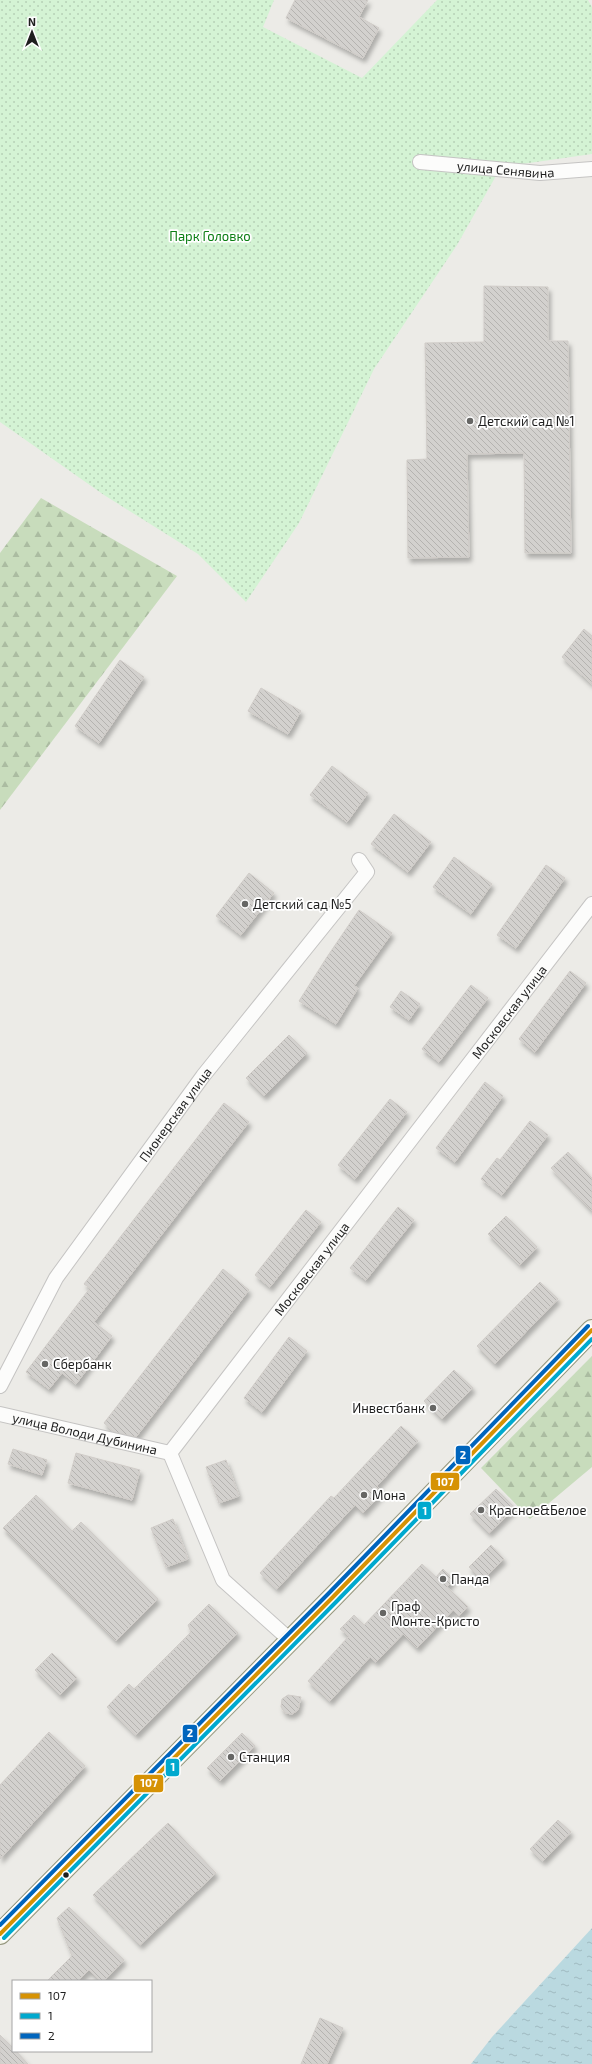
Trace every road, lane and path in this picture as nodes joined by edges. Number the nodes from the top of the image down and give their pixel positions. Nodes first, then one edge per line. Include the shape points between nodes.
1 (420, 162) dead end
2 (592, 169) edge
3 (359, 860) dead end
4 (592, 904) edge
5 (592, 1330) edge
6 (0, 1386) edge
7 (0, 1414) edge
8 (170, 1453) junction
9 (290, 1640) junction
10 (0, 1934) edge

1 - 2 street, улица Сенявина via 540,173
3 - 6 street, Пионерская улица via 367,872 202,1076 56,1278
4 - 8 street, Московская улица
5 - 9 main road
7 - 8 street, улица Володи Дубинина
8 - 9 street via 223,1580
9 - 10 main road

